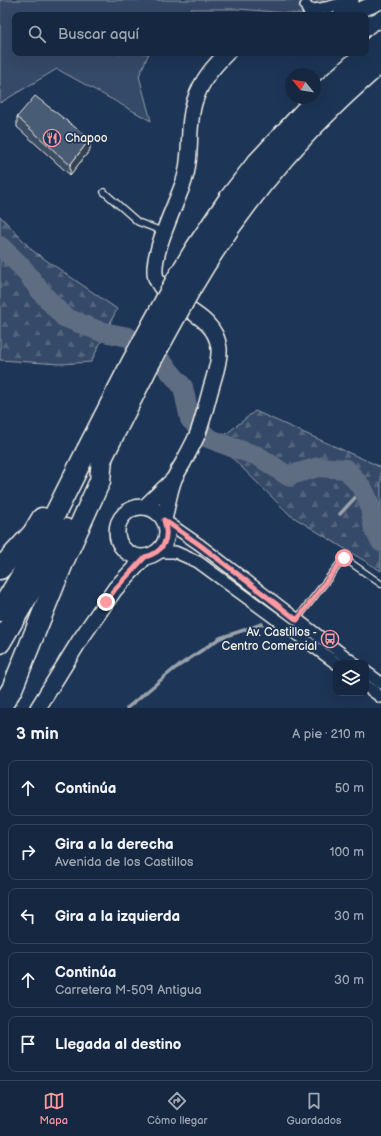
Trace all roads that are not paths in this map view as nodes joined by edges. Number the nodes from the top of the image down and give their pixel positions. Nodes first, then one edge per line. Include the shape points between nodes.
1 (353, 0) edge
2 (381, 2) edge
3 (306, 6) dead end
4 (352, 12) edge
5 (381, 40) edge
6 (369, 51) edge
7 (224, 56) edge
8 (363, 56) edge
9 (381, 62) edge
10 (104, 192) dead end
11 (164, 232) junction
12 (184, 284) junction
13 (95, 454) junction
14 (78, 470) junction
15 (175, 478) junction
16 (145, 507) junction
17 (164, 520) junction
18 (125, 551) junction
19 (151, 555) junction
20 (0, 569) edge
21 (381, 584) edge
22 (115, 589) junction
23 (0, 611) edge
24 (297, 620) junction
25 (0, 643) edge
26 (350, 660) edge
27 (333, 661) edge
28 (369, 674) edge
29 (381, 683) edge
30 (369, 688) edge
31 (381, 697) edge
32 (0, 708) edge
33 (38, 708) edge

1 - 3 street via 314,10 308,10
2 - 4 street
5 - 6 highway
7 - 11 street via 210,71 195,99 188,137 188,165
8 - 12 highway via 322,93 229,199 196,248
9 - 12 highway via 333,106 289,153 266,179 209,257
10 - 11 lane via 138,222
11 - 15 street via 155,262 156,278 167,294 210,325 219,348 218,364 204,416
12 - 13 highway, bridge via 147,368
13 - 14 highway
13 - 25 highway via 50,558
13 - 32 highway via 100,481 65,558 12,689
14 - 20 highway via 55,497 33,533
14 - 23 highway via 38,548
15 - 16 street
15 - 17 street
16 - 17 street via 156,511
16 - 18 street via 128,510 118,523 117,538
17 - 19 street via 167,528 163,546
17 - 24 street
18 - 19 street via 138,557
18 - 22 street via 123,568
19 - 22 street
19 - 27 street via 175,552 198,562
21 - 24 lane via 344,558
22 - 33 street
24 - 26 street
28 - 29 street
30 - 31 street

